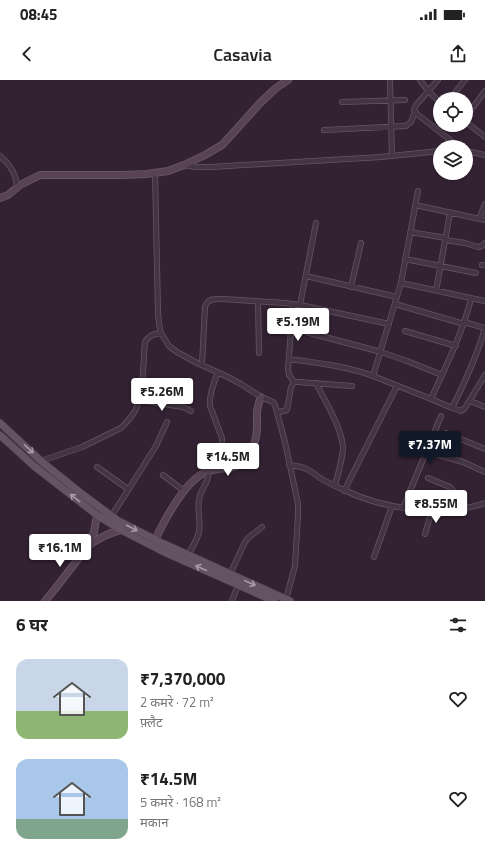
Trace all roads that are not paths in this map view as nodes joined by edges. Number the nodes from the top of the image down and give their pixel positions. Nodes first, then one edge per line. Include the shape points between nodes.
1 (288, 80) edge
2 (390, 80) edge
3 (420, 80) edge
4 (438, 80) edge
5 (465, 80) edge
6 (428, 91) junction
7 (485, 91) edge
8 (456, 92) edge
9 (433, 96) edge
10 (391, 100) junction
11 (405, 100) dead end
12 (342, 102) dead end
13 (473, 107) edge
14 (415, 112) junction
15 (391, 127) junction
16 (473, 127) edge
17 (485, 129) edge
18 (324, 130) dead end
19 (483, 135) edge
20 (450, 140) edge
21 (433, 152) edge
22 (473, 153) edge
23 (485, 155) edge
24 (0, 156) edge
25 (392, 156) junction
26 (184, 165) junction
27 (155, 173) junction
28 (17, 189) junction
29 (418, 192) dead end
30 (0, 198) edge
31 (485, 204) edge
32 (416, 205) junction
33 (450, 213) junction
34 (479, 219) junction
35 (485, 220) edge
36 (316, 223) dead end
37 (410, 232) junction
38 (446, 239) junction
39 (361, 243) dead end
40 (485, 243) edge
41 (405, 259) junction
42 (441, 266) junction
43 (476, 274) dead end
44 (306, 276) junction
45 (401, 283) junction
46 (351, 287) junction
47 (436, 291) junction
48 (397, 297) junction
49 (471, 299) junction
50 (258, 302) junction
51 (485, 302) edge
52 (293, 304) junction
53 (395, 304) junction
54 (300, 305) junction
55 (464, 323) junction
56 (389, 324) junction
57 (485, 328) edge
58 (405, 330) dead end
59 (306, 332) dead end
60 (161, 333) junction
61 (456, 346) junction
62 (381, 352) junction
63 (259, 353) dead end
64 (289, 359) junction
65 (202, 365) junction
66 (218, 372) junction
67 (442, 375) junction
68 (485, 375) edge
69 (373, 376) junction
70 (294, 382) junction
71 (316, 383) junction
72 (352, 386) dead end
73 (397, 386) junction
74 (261, 396) junction
75 (430, 398) junction
76 (139, 400) junction
77 (470, 401) junction
78 (485, 406) edge
79 (452, 408) junction
80 (191, 411) dead end
81 (278, 412) junction
82 (441, 416) dead end
83 (167, 422) dead end
84 (0, 423) edge
85 (446, 433) dead end
86 (0, 435) edge
87 (485, 449) edge
88 (439, 455) dead end
89 (41, 461) junction
90 (289, 465) junction
91 (97, 468) dead end
92 (219, 469) junction
93 (208, 471) junction
94 (485, 472) edge
95 (163, 475) dead end
96 (428, 478) dead end
97 (335, 486) junction
98 (128, 489) junction
99 (344, 490) junction
100 (184, 491) junction
101 (485, 503) edge
102 (392, 506) junction
103 (403, 508) junction
104 (432, 510) junction
105 (452, 510) junction
106 (97, 515) junction
107 (110, 519) junction
108 (262, 527) dead end
109 (121, 530) junction
110 (425, 534) dead end
111 (155, 540) junction
112 (89, 545) junction
113 (188, 555) junction
114 (374, 557) dead end
115 (230, 574) junction
116 (238, 585) junction
117 (288, 600) edge
118 (45, 601) edge
119 (232, 601) edge
120 (274, 601) edge

1 - 26 street via 260,103 222,145
2 - 10 street
3 - 6 street
4 - 6 street
5 - 8 street
6 - 9 street
6 - 14 street via 416,105
7 - 13 street
10 - 11 street
10 - 12 street
10 - 15 street
14 - 15 street via 413,120 408,125
14 - 20 street
15 - 18 street
15 - 25 street
16 - 19 street
17 - 19 street
21 - 25 street
22 - 23 street
24 - 28 street via 13,172
25 - 26 street via 211,167
26 - 27 street
27 - 28 street via 40,175
27 - 60 street via 158,312
28 - 30 street
29 - 32 street
31 - 34 street
32 - 33 street
32 - 37 street
33 - 34 street
33 - 38 street
34 - 35 street
36 - 44 street
37 - 38 street
37 - 41 street
38 - 40 street via 478,247
38 - 42 street
39 - 46 street
41 - 42 street
41 - 45 street
42 - 43 street
42 - 47 street
44 - 46 street
44 - 54 street
45 - 47 street
45 - 48 street
46 - 48 street
47 - 49 street
48 - 53 street
49 - 51 street
49 - 55 street
50 - 52 street
50 - 63 street
50 - 65 street via 214,299 206,302
52 - 54 street
52 - 64 street
53 - 55 street
53 - 56 street
54 - 56 street
55 - 57 street
55 - 61 street
56 - 62 street
57 - 79 street
58 - 61 street
59 - 62 street
60 - 65 street via 169,346
60 - 76 street via 150,336 145,342
61 - 67 street
62 - 67 street
62 - 69 street
64 - 69 street via 338,366
64 - 70 street via 289,375
65 - 66 street
66 - 74 street
66 - 92 street via 210,406 222,438
67 - 75 street
68 - 77 street
69 - 73 street
70 - 71 street
70 - 81 street via 287,410
71 - 72 street
71 - 97 street via 342,440 342,455
73 - 75 street
73 - 99 street
74 - 81 street via 273,402
74 - 92 street via 257,411 256,437 248,454 237,466
75 - 79 street
76 - 80 street
76 - 89 street via 136,410 121,428
77 - 78 street
77 - 79 street via 463,410
81 - 90 street
82 - 103 street
83 - 98 street via 156,446
84 -> 89 main road
85 - 87 street
106 -> 86 main road via 34,466
88 - 94 street
89 - 107 main road
90 - 97 street via 306,469
90 - 117 street via 297,496 298,515 295,566
91 - 98 street
92 - 93 street
93 - 100 street
93 - 113 street via 208,479 198,501 199,532
95 - 100 street
96 - 105 street via 453,489
97 - 99 street
98 - 107 street
99 - 102 street
100 - 111 street
101 - 105 street
102 - 103 street
102 - 114 street
103 - 104 street
104 - 105 street
104 - 110 street
106 - 107 main road
106 - 112 street
107 - 109 main road
107 -> 111 main road via 117,520
108 - 115 street via 244,542
109 - 112 street via 102,536
116 -> 109 main road
111 - 113 main road
112 - 118 street
113 - 115 main road
115 -> 117 main road
116 - 119 street
116 - 120 main road

